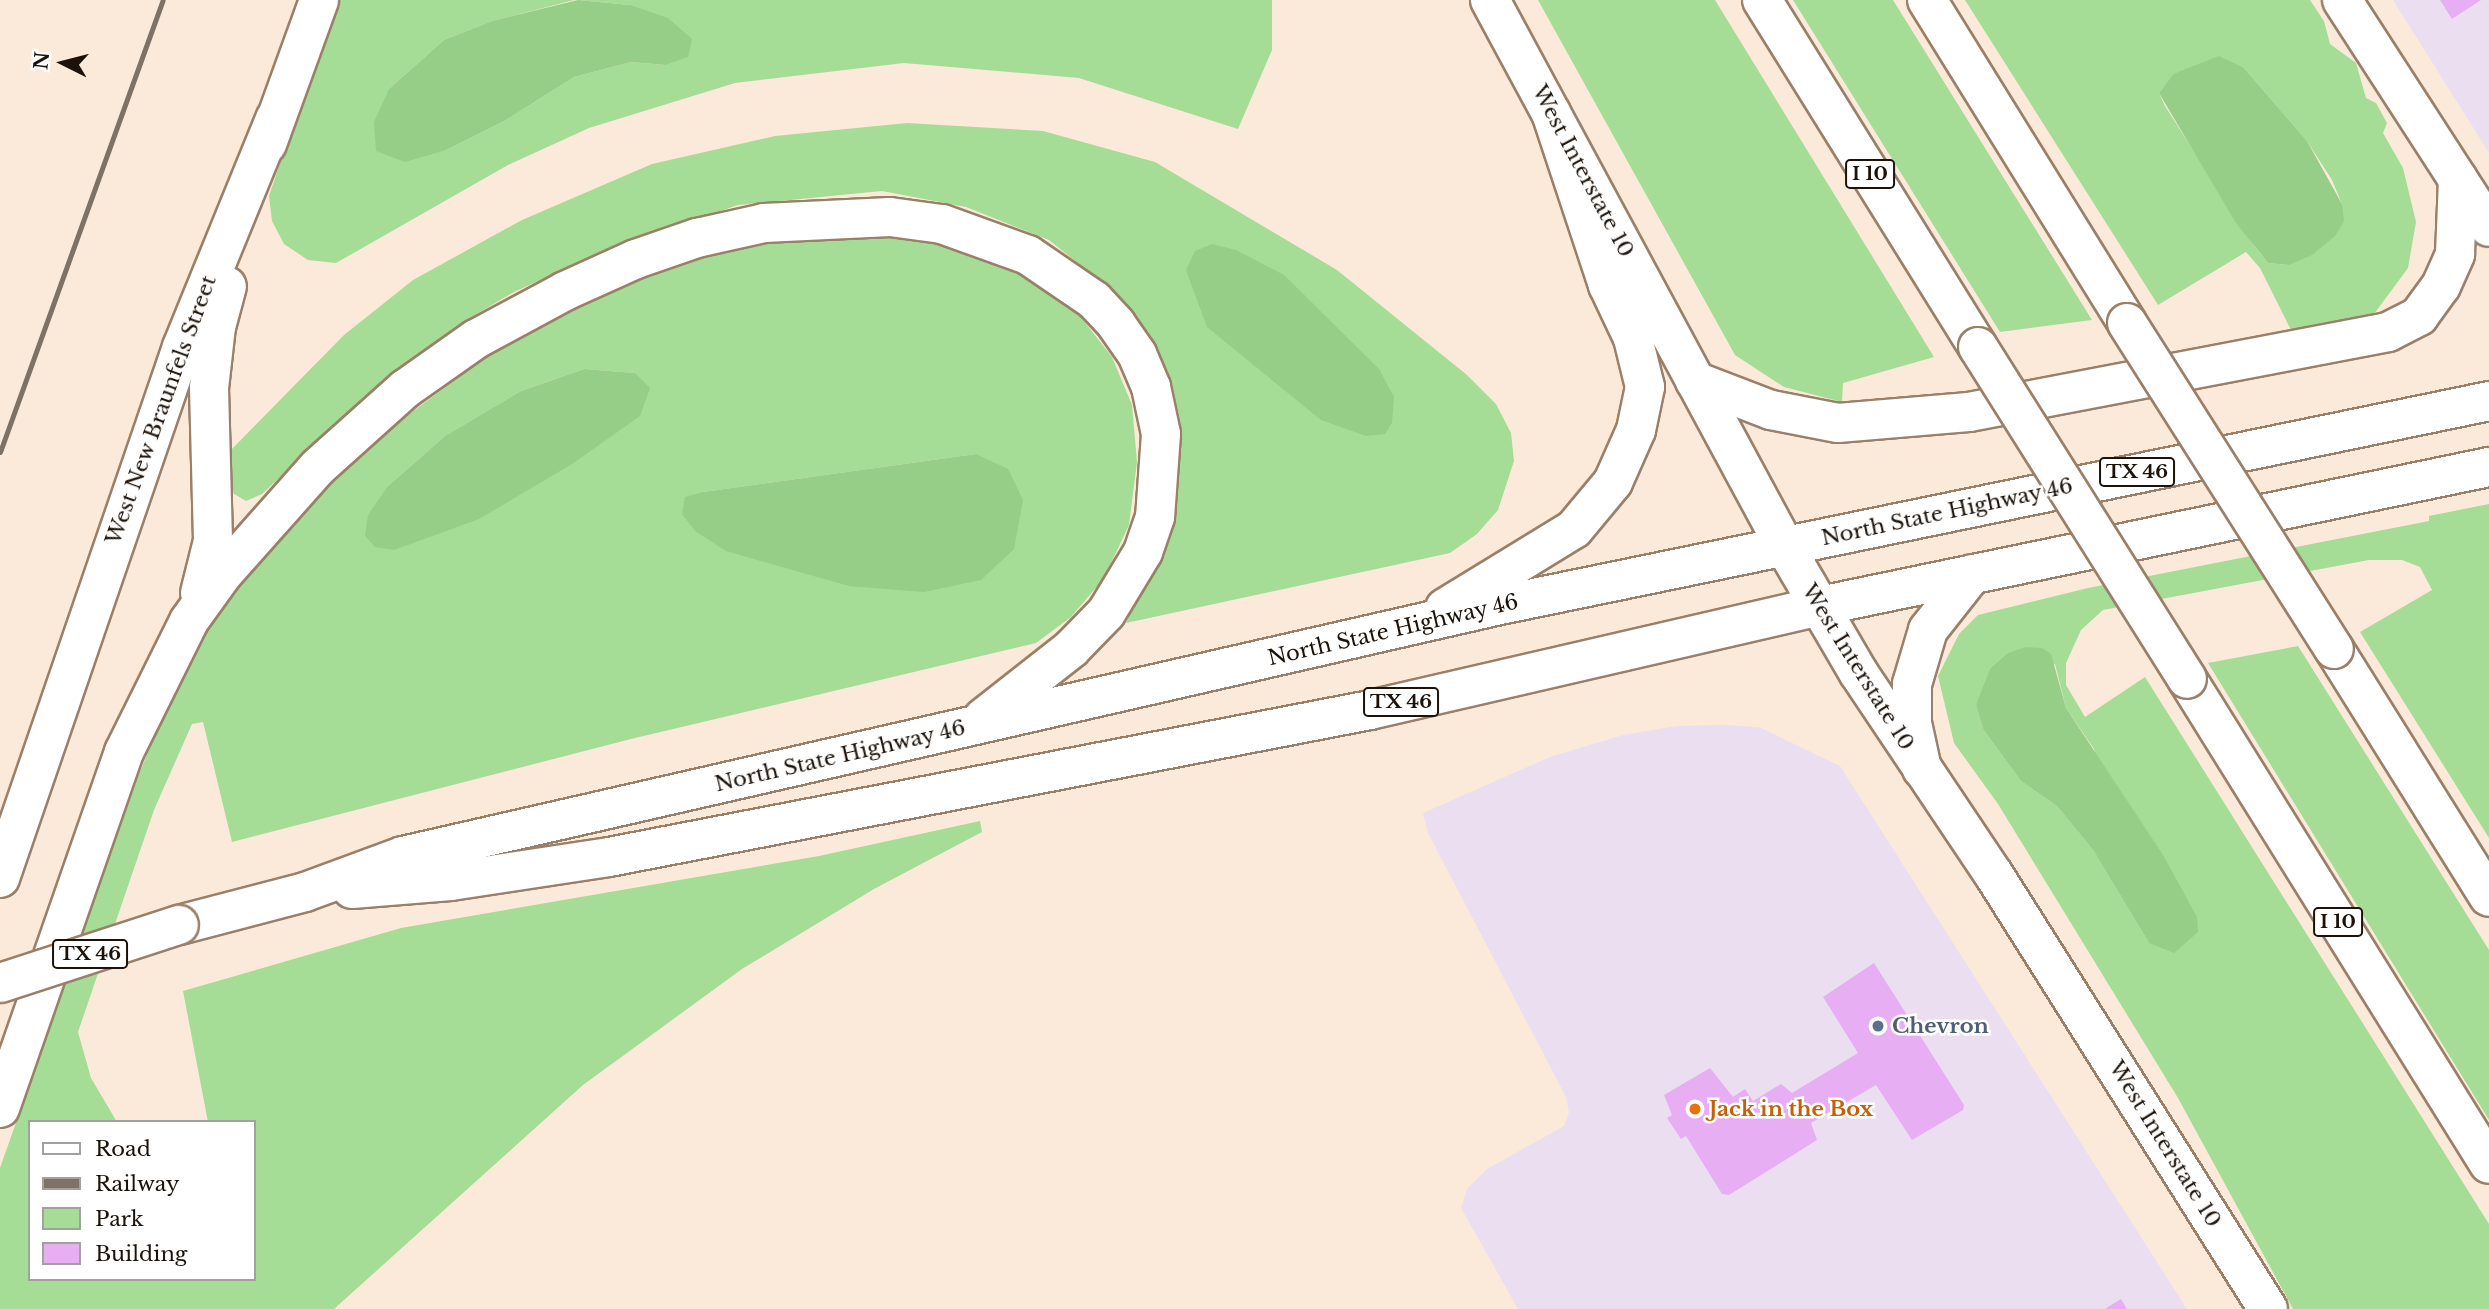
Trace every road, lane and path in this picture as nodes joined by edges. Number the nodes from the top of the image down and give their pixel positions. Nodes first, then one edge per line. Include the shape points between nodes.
1 (319, 0) edge
2 (1490, 0) edge
3 (1762, 0) edge
4 (1927, 0) edge
5 (2342, 0) edge
6 (1551, 113) junction
7 (275, 118) junction
8 (2458, 178) junction
9 (2489, 227) edge
10 (1695, 381) junction
11 (2489, 401) edge
12 (2489, 467) edge
13 (1785, 547) junction
14 (1972, 574) junction
15 (1820, 606) junction
16 (189, 621) junction
17 (1422, 623) junction
18 (975, 725) junction
19 (1922, 769) junction
20 (0, 878) edge
21 (305, 892) junction
22 (2489, 897) edge
23 (0, 983) edge
24 (0, 1108) edge
25 (2489, 1164) edge
26 (2268, 1309) edge

1 - 7 main road, West New Braunfels Street
2 - 6 main road, West Interstate 10
3 - 25 main road, I 10, bridge
4 - 22 main road, bridge
5 - 8 main road
6 - 10 main road, West Interstate 10
6 - 17 main road via 1608,285 1633,338 1645,387 1636,430 1613,482 1574,529
7 - 16 main road, West New Braunfels Street via 216,327 209,388 214,541
7 - 20 main road, West New Braunfels Street via 182,346
8 - 9 main road
8 - 10 main road via 2455,254 2441,286 2419,316 2388,332 1969,412 1838,423 1771,410
10 - 13 main road, West Interstate 10
11 - 13 main road, North State Highway 46 / TX 46
12 - 14 main road, North State Highway 46 / TX 46
13 - 15 main road, West Interstate 10
13 - 17 main road, North State Highway 46 / TX 46
14 - 15 main road, North State Highway 46 / TX 46
14 - 19 main road via 1928,630 1912,684 1912,723
15 - 19 main road, West Interstate 10
15 - 21 main road, North State Highway 46 / TX 46 via 1370,710 609,858 451,881
16 - 18 main road via 261,526 405,389 476,339 565,290 697,238 764,223 826,217 942,224 1028,256 1094,300 1137,354 1151,387 1161,434 1155,517 1129,579 1071,649
16 - 24 main road via 124,752
17 - 18 main road, North State Highway 46 / TX 46
18 - 21 main road, North State Highway 46 / TX 46 via 403,856
19 - 26 main road, West Interstate 10
21 - 23 main road, North State Highway 46 / TX 46, bridge via 179,925

